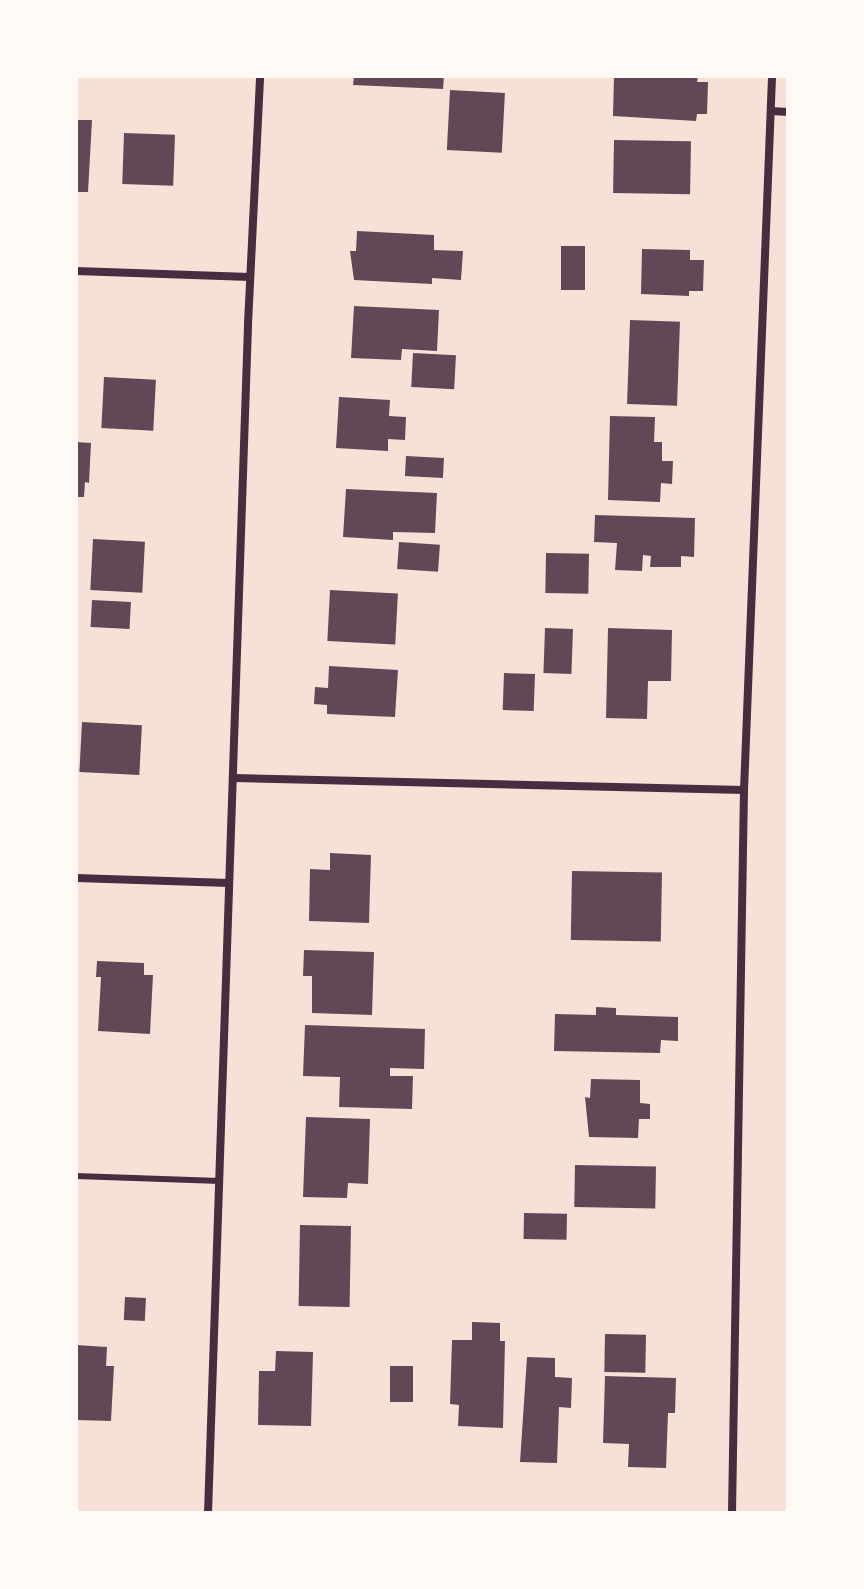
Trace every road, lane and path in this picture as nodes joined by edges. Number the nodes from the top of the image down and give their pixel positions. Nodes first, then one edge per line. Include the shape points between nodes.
1 (260, 76) edge
2 (772, 76) edge
3 (771, 111) junction
4 (788, 112) edge
5 (76, 271) edge
6 (250, 277) junction
7 (233, 778) junction
8 (744, 790) junction
9 (76, 878) edge
10 (229, 883) junction
11 (76, 1176) edge
12 (220, 1181) junction
13 (208, 1513) edge
14 (732, 1513) edge

1 - 6 street
2 - 3 street
3 - 4 street
3 - 8 street
5 - 6 street
6 - 7 street
7 - 8 street
7 - 10 street
8 - 14 street
9 - 10 street
10 - 12 street
11 - 12 lane
12 - 13 street

